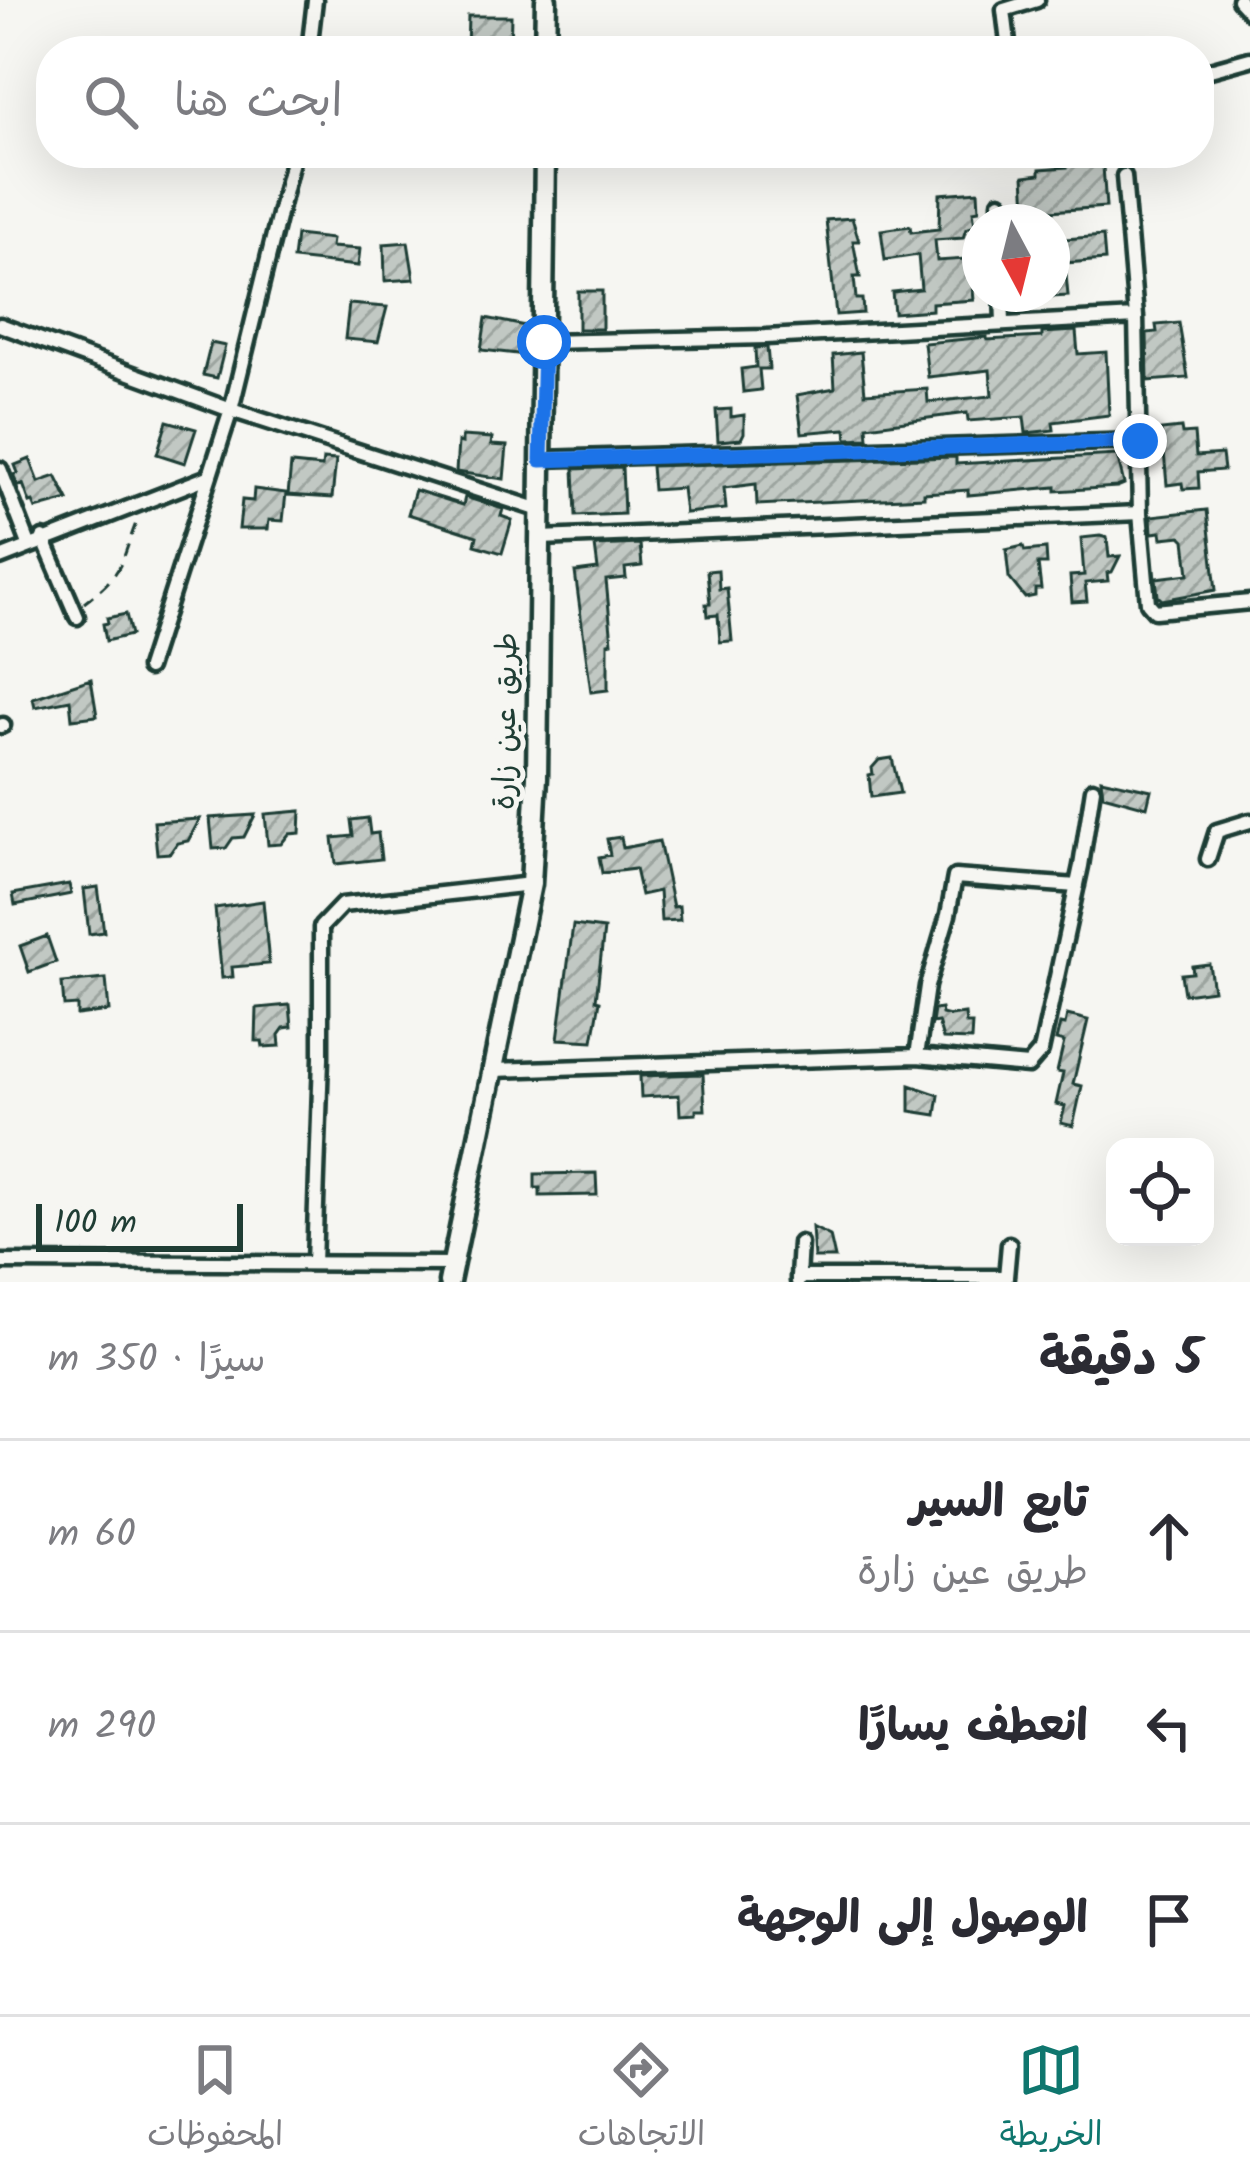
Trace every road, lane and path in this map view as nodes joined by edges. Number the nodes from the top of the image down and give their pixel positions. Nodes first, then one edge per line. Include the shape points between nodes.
1 (315, 0) edge
2 (546, 0) edge
3 (1037, 0) edge
4 (1238, 0) edge
5 (1250, 13) edge
6 (311, 36) edge
7 (545, 36) edge
8 (1008, 36) edge
9 (1250, 59) edge
10 (1214, 69) edge
11 (290, 168) edge
12 (545, 168) edge
13 (1124, 176) dead end
14 (1003, 312) edge
15 (1136, 317) junction
16 (1003, 323) junction
17 (3, 330) edge
18 (544, 342) junction
19 (231, 410) junction
20 (1140, 441) junction
21 (541, 460) junction
22 (0, 469) edge
23 (208, 477) junction
24 (146, 500) junction
25 (540, 510) junction
26 (1140, 513) junction
27 (541, 538) junction
28 (36, 542) junction
29 (0, 558) edge
30 (1250, 602) edge
31 (76, 614) joint
32 (148, 668) dead end
33 (1093, 789) dead end
34 (1250, 820) edge
35 (1208, 860) dead end
36 (531, 884) junction
37 (1077, 886) junction
38 (916, 1056) junction
39 (494, 1070) junction
40 (800, 1243) dead end
41 (1009, 1244) dead end
42 (0, 1262) edge
43 (314, 1263) junction
44 (451, 1273) edge
45 (798, 1279) edge
46 (901, 1279) edge
47 (1006, 1279) edge

1 - 6 street
2 - 7 main road
3 - 8 street via 1004,10
4 - 5 street
9 - 10 street
11 - 19 street
12 - 18 main road, طريق عين زارة
13 - 15 street
14 - 16 street
15 - 16 street
15 - 20 street
16 - 18 street
17 - 19 street
18 - 21 main road, طريق عين زارة
19 - 23 street
19 - 25 street
20 - 21 street
20 - 26 street
21 - 25 main road, طريق عين زارة
22 - 28 street
23 - 24 street
23 - 32 street
24 - 28 street
24 - 31 path via 124,565
25 - 27 main road, طريق عين زارة
26 - 27 street
26 - 30 street via 1151,609
27 - 36 main road, طريق عين زارة
28 - 29 street
28 - 31 street
33 - 37 street
34 - 35 street via 1217,831
36 - 39 main road, طريق عين زارة
36 - 43 street via 343,905 321,926
37 - 38 street via 1035,1061
37 - 38 street via 955,877
38 - 39 street
39 - 44 main road, طريق عين زارة
40 - 45 street
41 - 47 street
42 - 43 street
43 - 44 street
45 - 46 street
46 - 47 street

